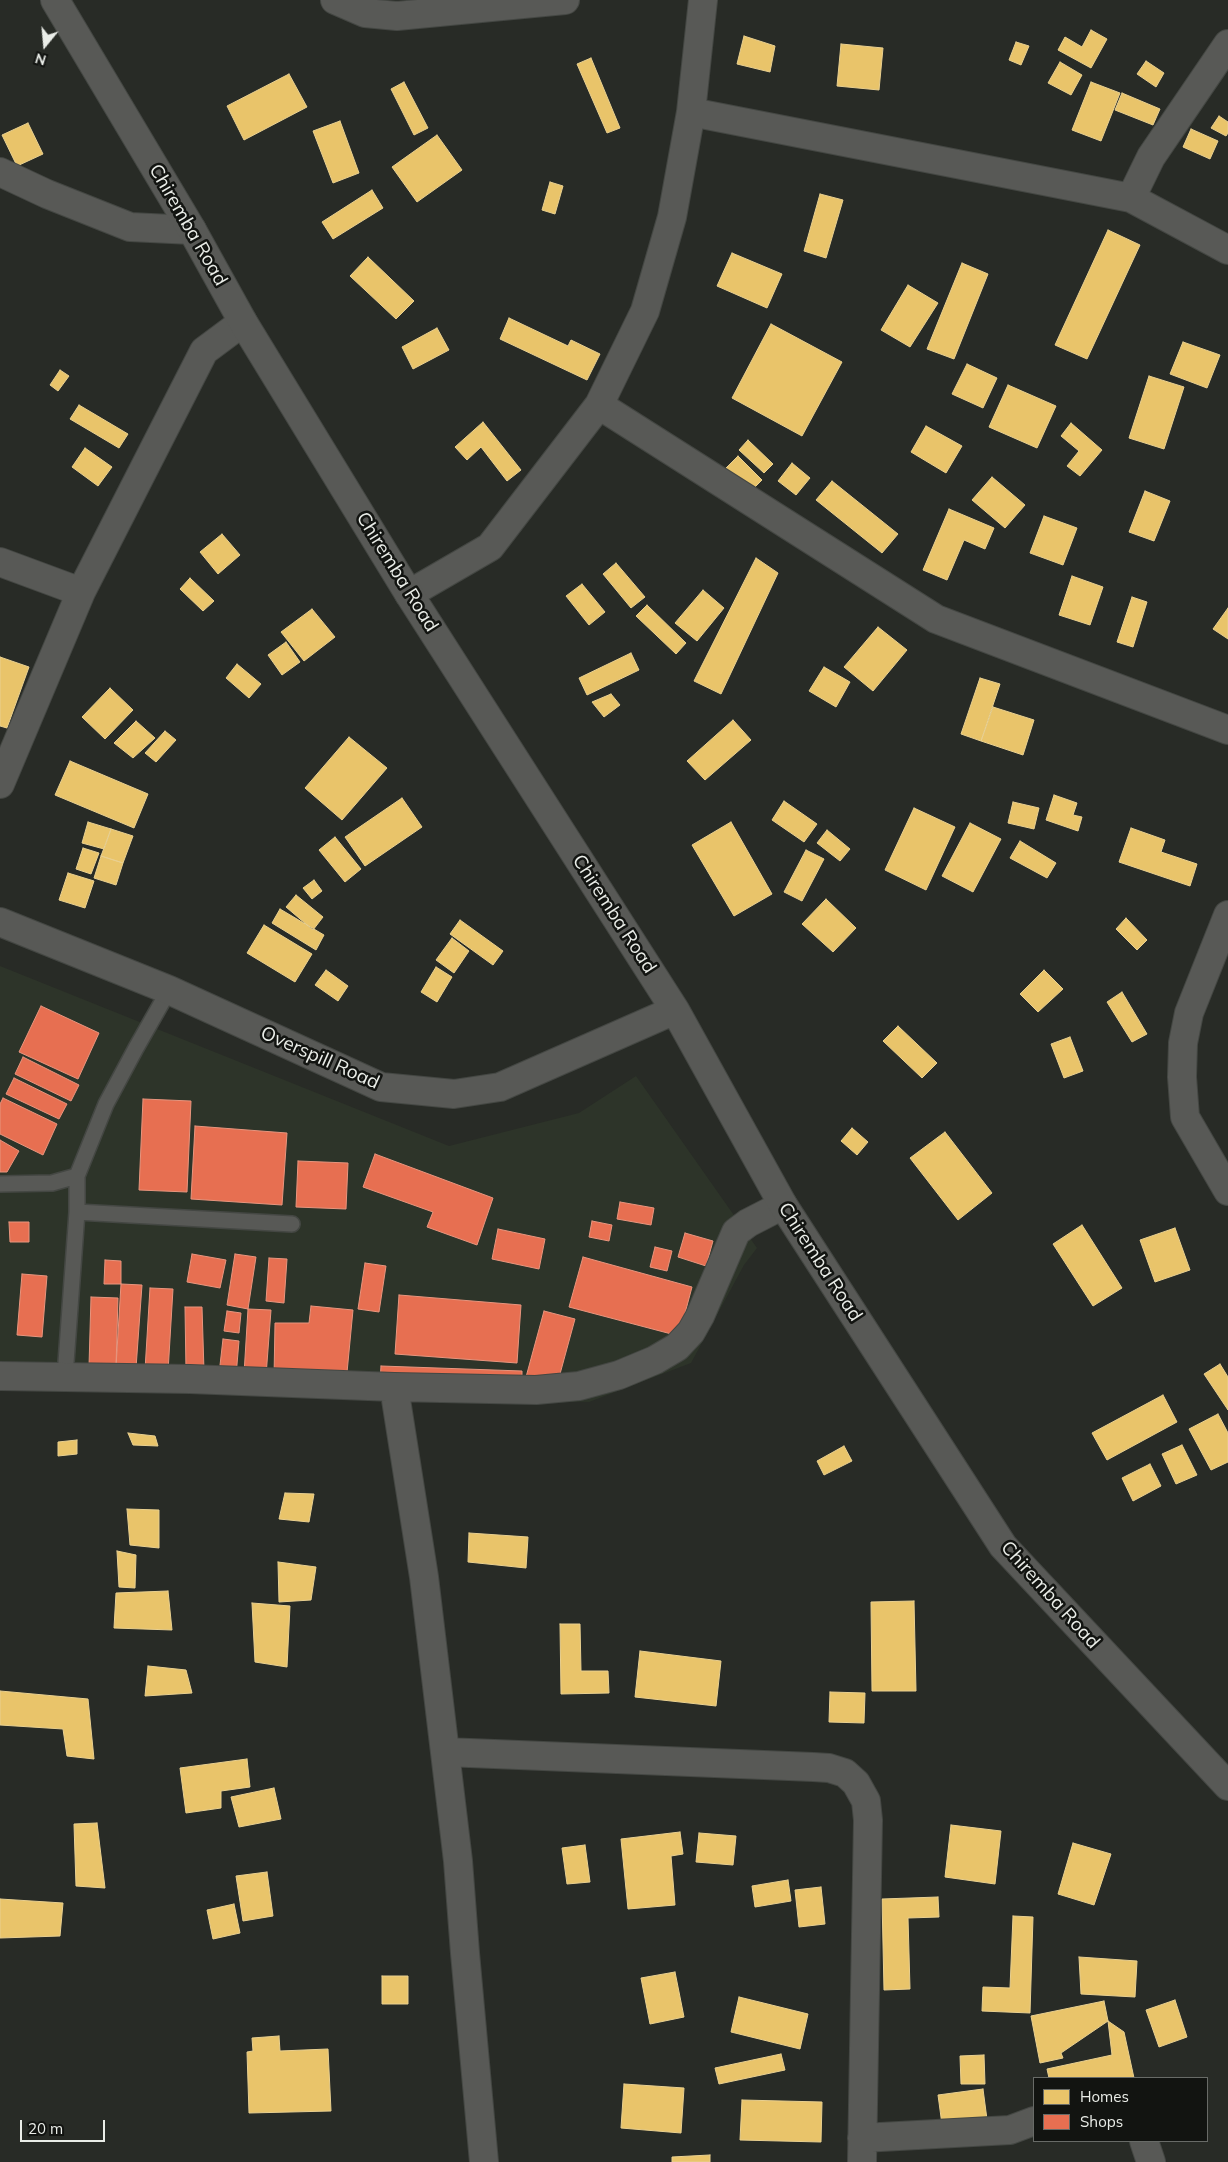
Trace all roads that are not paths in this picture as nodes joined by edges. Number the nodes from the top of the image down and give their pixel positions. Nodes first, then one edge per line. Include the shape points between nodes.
1 (55, 0) edge
2 (334, 0) edge
3 (565, 0) edge
4 (704, 0) edge
5 (1228, 44) edge
6 (691, 112) junction
7 (0, 172) edge
8 (1130, 198) junction
9 (192, 230) junction
10 (1228, 250) edge
11 (243, 322) junction
12 (599, 405) junction
13 (0, 562) edge
14 (81, 592) junction
15 (409, 594) junction
16 (1228, 730) edge
17 (0, 784) edge
18 (1228, 914) edge
19 (0, 922) edge
20 (169, 990) junction
21 (675, 1010) junction
22 (77, 1176) junction
23 (0, 1184) edge
24 (1228, 1191) edge
25 (783, 1205) junction
26 (77, 1212) junction
27 (292, 1224) dead end
28 (0, 1376) edge
29 (64, 1376) junction
30 (394, 1387) junction
31 (445, 1752) junction
32 (1228, 1786) edge
33 (1033, 2121) edge
34 (1144, 2142) edge
35 (862, 2150) edge
36 (484, 2162) edge
37 (1150, 2162) edge

1 - 9 street, Chiremba Road
2 - 3 street via 365,13 396,16
4 - 6 street
5 - 8 street via 1151,157
6 - 8 street
6 - 12 street via 672,217 645,311
7 - 9 street via 130,227
8 - 10 street
9 - 11 street, Chiremba Road
11 - 14 street via 204,351
11 - 15 street, Chiremba Road
12 - 15 street via 490,547
12 - 16 street via 936,619
13 - 14 street
14 - 17 street
15 - 21 street, Chiremba Road
18 - 24 street via 1189,1013 1183,1043 1182,1076 1186,1117
19 - 20 street, Overspill Road
20 - 21 street, Overspill Road via 381,1087 454,1094 500,1087
20 - 22 lane via 106,1104
21 - 25 street, Chiremba Road
22 - 23 lane via 52,1183
22 - 26 lane
25 - 30 street via 736,1232 691,1332 676,1347 655,1360 619,1375 561,1389
25 - 32 street, Chiremba Road via 1003,1546
26 - 27 lane
26 - 29 lane
28 - 29 street
29 - 30 street
30 - 31 street via 424,1577
31 - 35 street via 829,1768 845,1774 856,1783 866,1801 868,1820
31 - 36 street via 458,1861
33 - 35 street via 1010,2130
34 - 37 street

